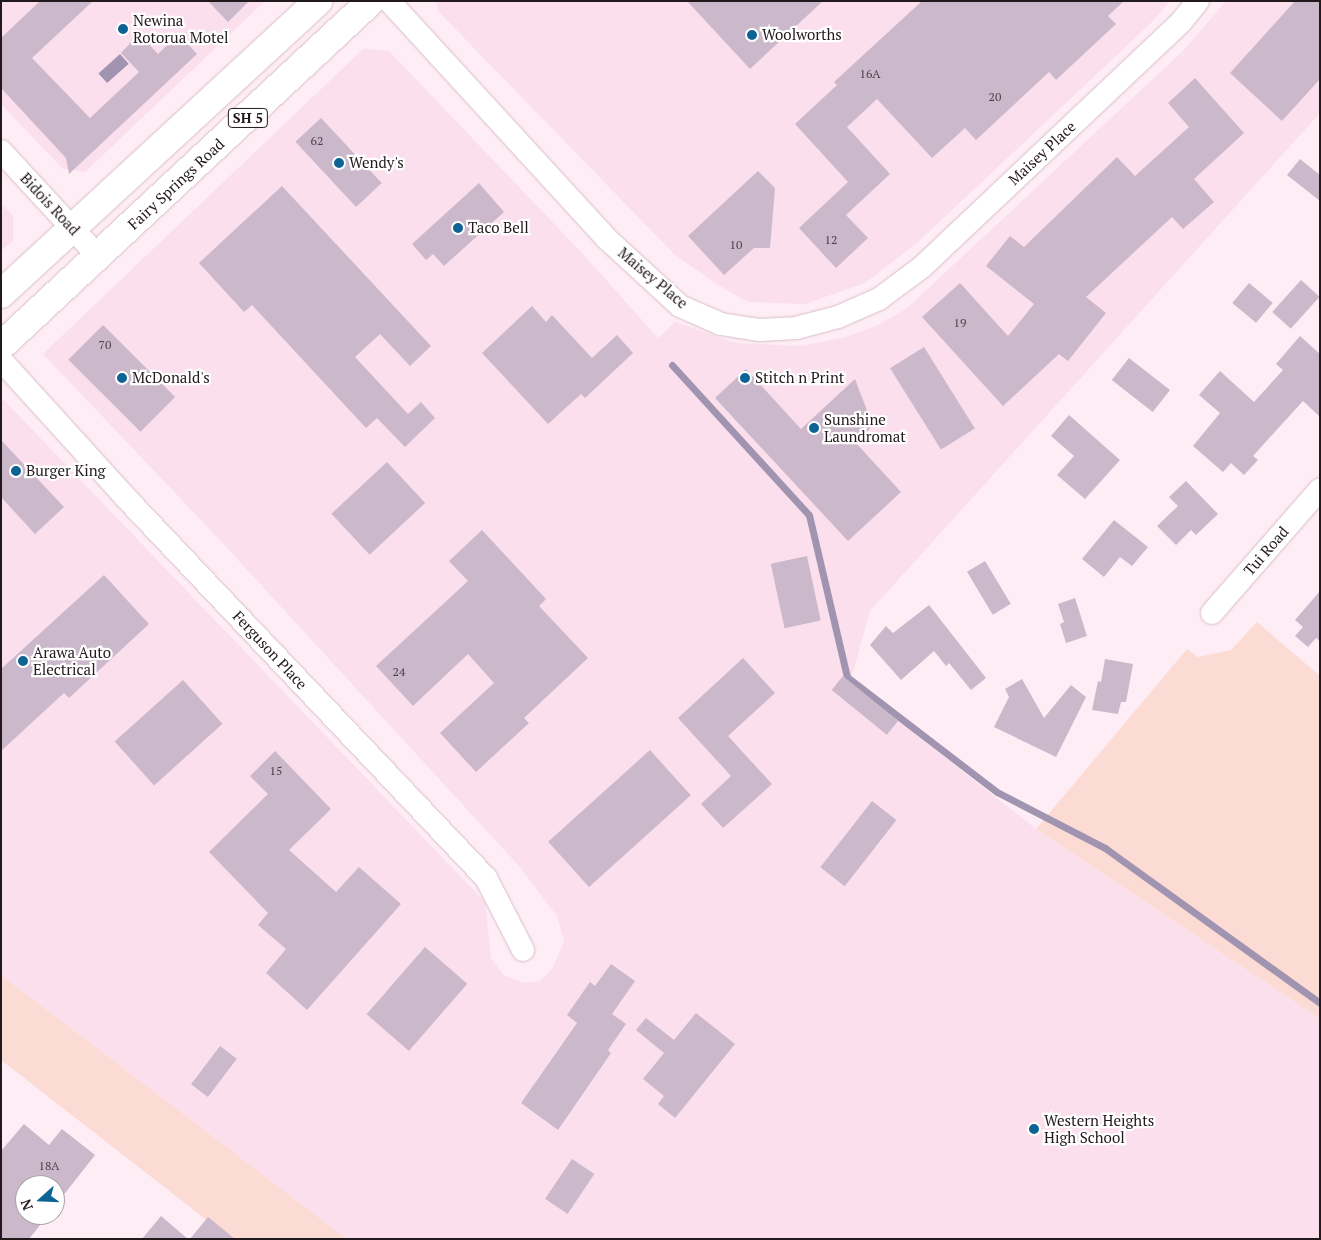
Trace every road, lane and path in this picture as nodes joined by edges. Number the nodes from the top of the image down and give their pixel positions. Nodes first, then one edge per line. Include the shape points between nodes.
1 (318, 1) edge
2 (371, 1) edge
3 (389, 1) edge
4 (1198, 1) edge
5 (1, 152) edge
6 (72, 227) junction
7 (98, 256) junction
8 (1, 294) edge
9 (1, 346) edge
10 (1, 360) edge
11 (1320, 489) edge
12 (1212, 612) dead end
13 (523, 950) dead end

1 - 6 highway, SH 5
2 - 7 highway, Fairy Springs Road / SH 5
3 - 4 street, Maisey Place via 607,239 680,306 721,324 760,330 796,328 838,317 879,298 922,267 1181,22
5 - 6 street, Bidois Road
6 - 7 street, Bidois Road
6 - 8 highway, SH 5
7 - 9 highway, Fairy Springs Road / SH 5
10 - 13 street, Ferguson Place via 133,505 486,878
11 - 12 street, Tui Road

